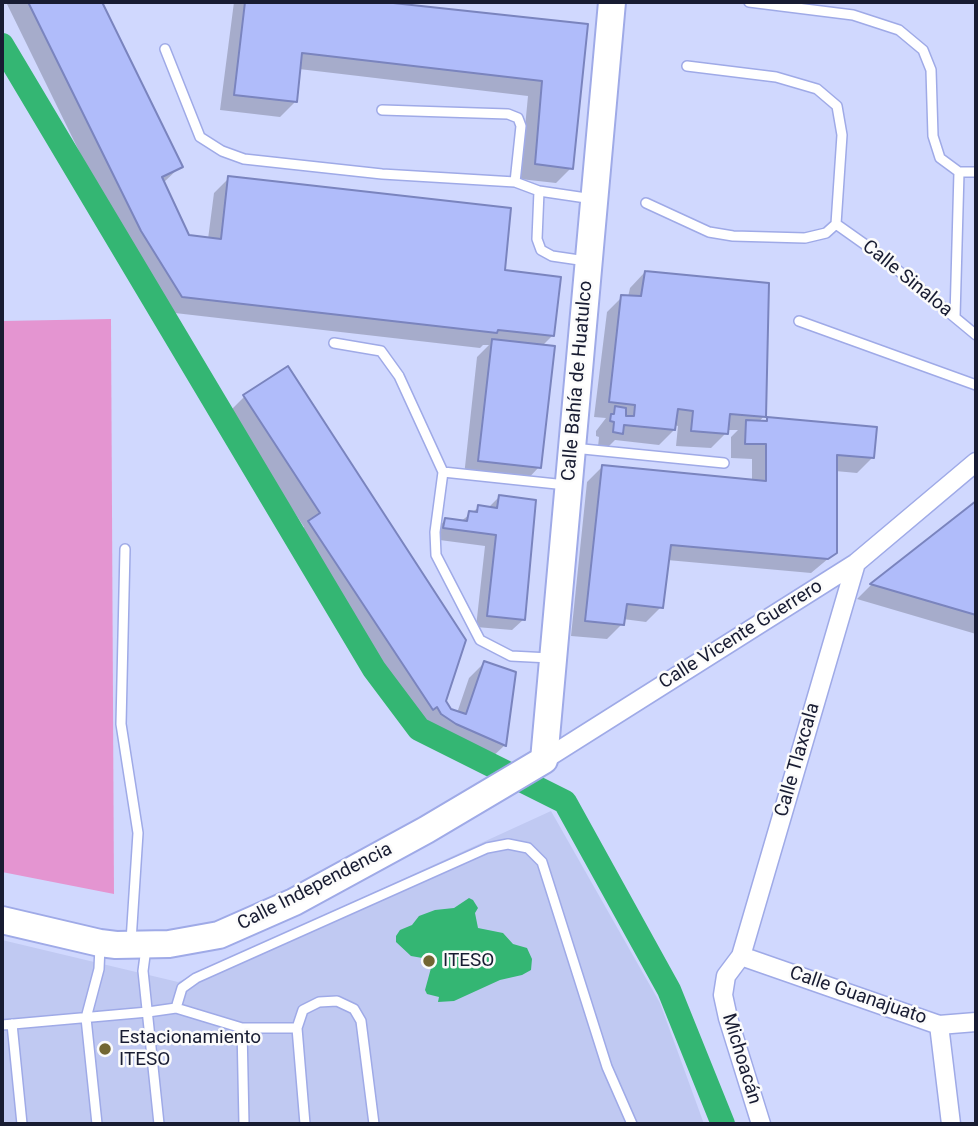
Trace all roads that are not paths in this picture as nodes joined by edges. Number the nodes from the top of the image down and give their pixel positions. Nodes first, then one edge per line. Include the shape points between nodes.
1 (612, 2) edge
2 (749, 2) edge
3 (165, 49) dead end
4 (687, 66) dead end
5 (382, 110) dead end
6 (959, 172) junction
7 (976, 172) edge
8 (515, 182) junction
9 (539, 191) junction
10 (595, 199) junction
11 (646, 203) dead end
12 (836, 225) junction
13 (588, 261) junction
14 (955, 317) junction
15 (799, 321) dead end
16 (976, 335) edge
17 (334, 343) dead end
18 (976, 385) edge
19 (572, 448) junction
20 (976, 462) edge
21 (724, 463) dead end
22 (443, 472) junction
23 (568, 485) junction
24 (125, 549) dead end
25 (856, 563) junction
26 (553, 659) junction
27 (540, 763) junction
28 (494, 791) joint
29 (2, 920) edge
30 (100, 943) junction
31 (138, 946) junction
32 (741, 956) junction
33 (176, 1008) junction
34 (148, 1012) junction
35 (86, 1018) junction
36 (976, 1022) edge
37 (7, 1024) edge
38 (939, 1024) junction
39 (242, 1028) junction
40 (297, 1028) junction
41 (22, 1124) edge
42 (97, 1124) edge
43 (159, 1124) edge
44 (244, 1124) edge
45 (305, 1124) edge
46 (374, 1124) edge
47 (632, 1124) edge
48 (761, 1124) edge
49 (951, 1124) edge

1 - 10 street, Calle Bahía de Huatulco
2 - 6 lane via 853,15 899,30 923,50 931,70 933,136 940,158
3 - 8 lane via 200,137 222,151 244,159
4 - 12 lane via 776,77 817,89 837,106 842,135
5 - 8 lane via 518,118
6 - 7 lane
6 - 14 lane
8 - 9 lane
9 - 10 lane
9 - 13 lane via 537,239 541,250
10 - 13 street, Calle Bahía de Huatulco
11 - 12 lane via 709,232 733,236 805,239
12 - 14 lane, Calle Sinaloa
13 - 19 street, Calle Bahía de Huatulco
14 - 16 lane, Calle Sinaloa
15 - 18 lane
17 - 22 lane via 380,351 399,376
19 - 21 lane
19 - 23 street, Calle Bahía de Huatulco
20 - 25 street, Calle Vicente Guerrero
22 - 23 lane
22 - 26 lane via 436,555 480,640 511,656
23 - 26 street, Calle Bahía de Huatulco
24 - 31 lane via 121,724 138,832
25 - 27 street, Calle Vicente Guerrero
25 - 32 street, Calle Tlaxcala
26 - 27 street, Calle Bahía de Huatulco
27 - 28 street, Calle Vicente Guerrero
28 - 31 street, Calle Independencia via 294,902 219,936
29 - 30 street, Calle Independencia
30 - 31 street, Calle Independencia
30 - 35 lane via 99,969
31 - 34 lane
32 - 38 street, Calle Guanajuato
32 - 48 street, Michoacán via 726,976 723,995
33 - 34 lane
33 - 39 lane
33 - 47 lane via 182,988 196,978 487,848 508,844 528,848 542,862 607,1067
34 - 35 lane
34 - 43 lane
35 - 37 lane
35 - 42 lane
36 - 38 street, Calle Guanajuato
37 - 41 lane
38 - 49 street
39 - 40 lane
39 - 44 lane
40 - 45 lane
40 - 46 lane via 303,1010 319,1002 337,1001 354,1009 361,1021

